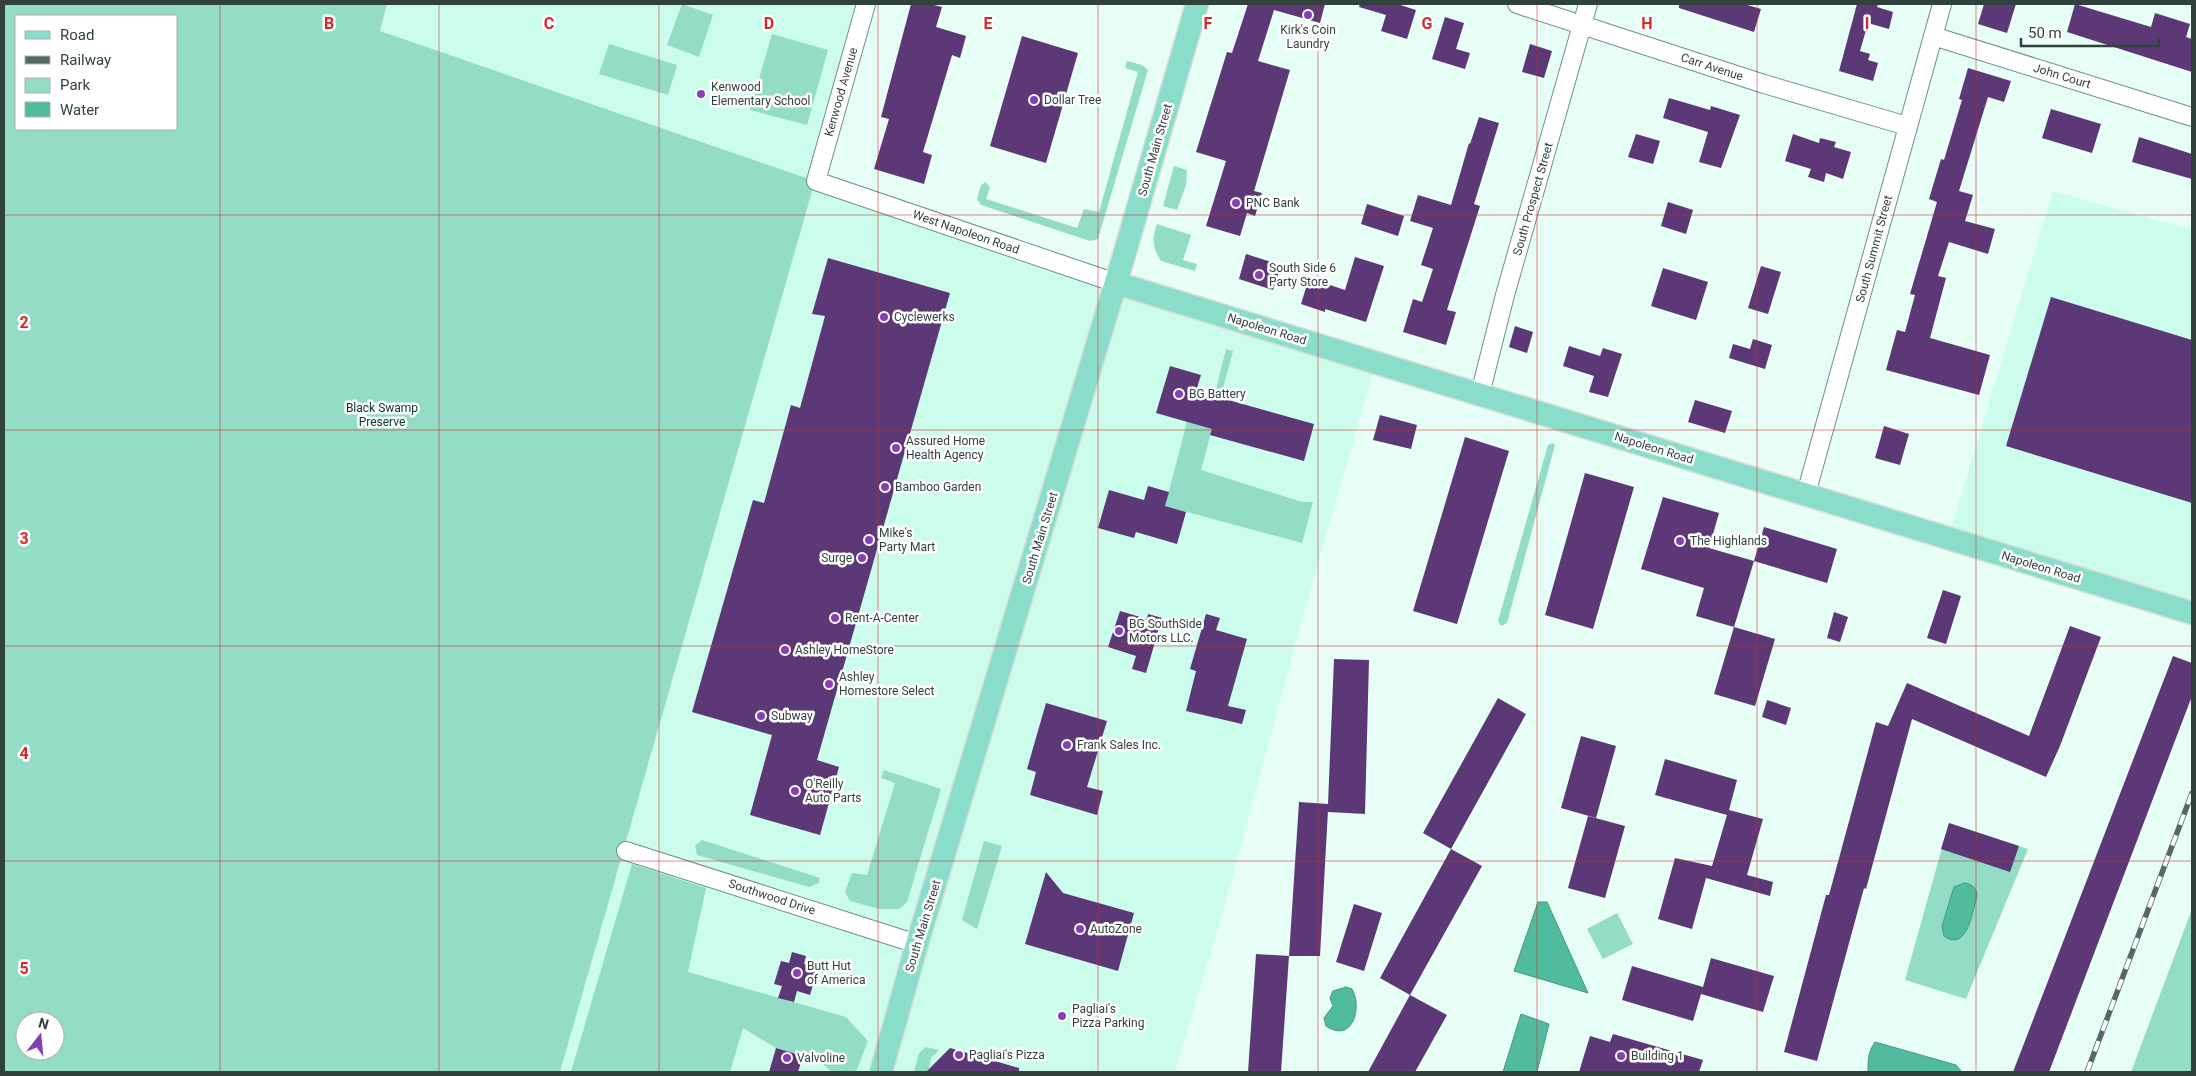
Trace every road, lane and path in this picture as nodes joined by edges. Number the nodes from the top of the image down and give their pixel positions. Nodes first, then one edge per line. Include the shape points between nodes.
1 (866, 4) edge
2 (1196, 4) edge
3 (1517, 4) edge
4 (1588, 4) edge
5 (1942, 4) edge
6 (1582, 25) junction
7 (1933, 36) junction
8 (2192, 117) edge
9 (1908, 126) junction
10 (816, 181) joint
11 (1116, 283) junction
12 (1480, 394) junction
13 (1806, 494) junction
14 (2192, 613) edge
15 (626, 851) dead end
16 (918, 944) junction
17 (881, 1072) edge

1 - 10 street, Kenwood Avenue
2 - 11 main road, South Main Street
3 - 6 street, Carr Avenue
4 - 6 street, South Prospect Street
5 - 7 street, South Summit Street
6 - 9 street, Carr Avenue
6 - 12 street, South Prospect Street
7 - 8 street, John Court
7 - 9 street, South Summit Street
9 - 13 street, South Summit Street
10 - 11 street, West Napoleon Road
11 - 12 main road, Napoleon Road
11 - 16 main road, South Main Street
12 - 13 main road, Napoleon Road
13 - 14 main road, Napoleon Road
15 - 16 street, Southwood Drive
16 - 17 main road, South Main Street

